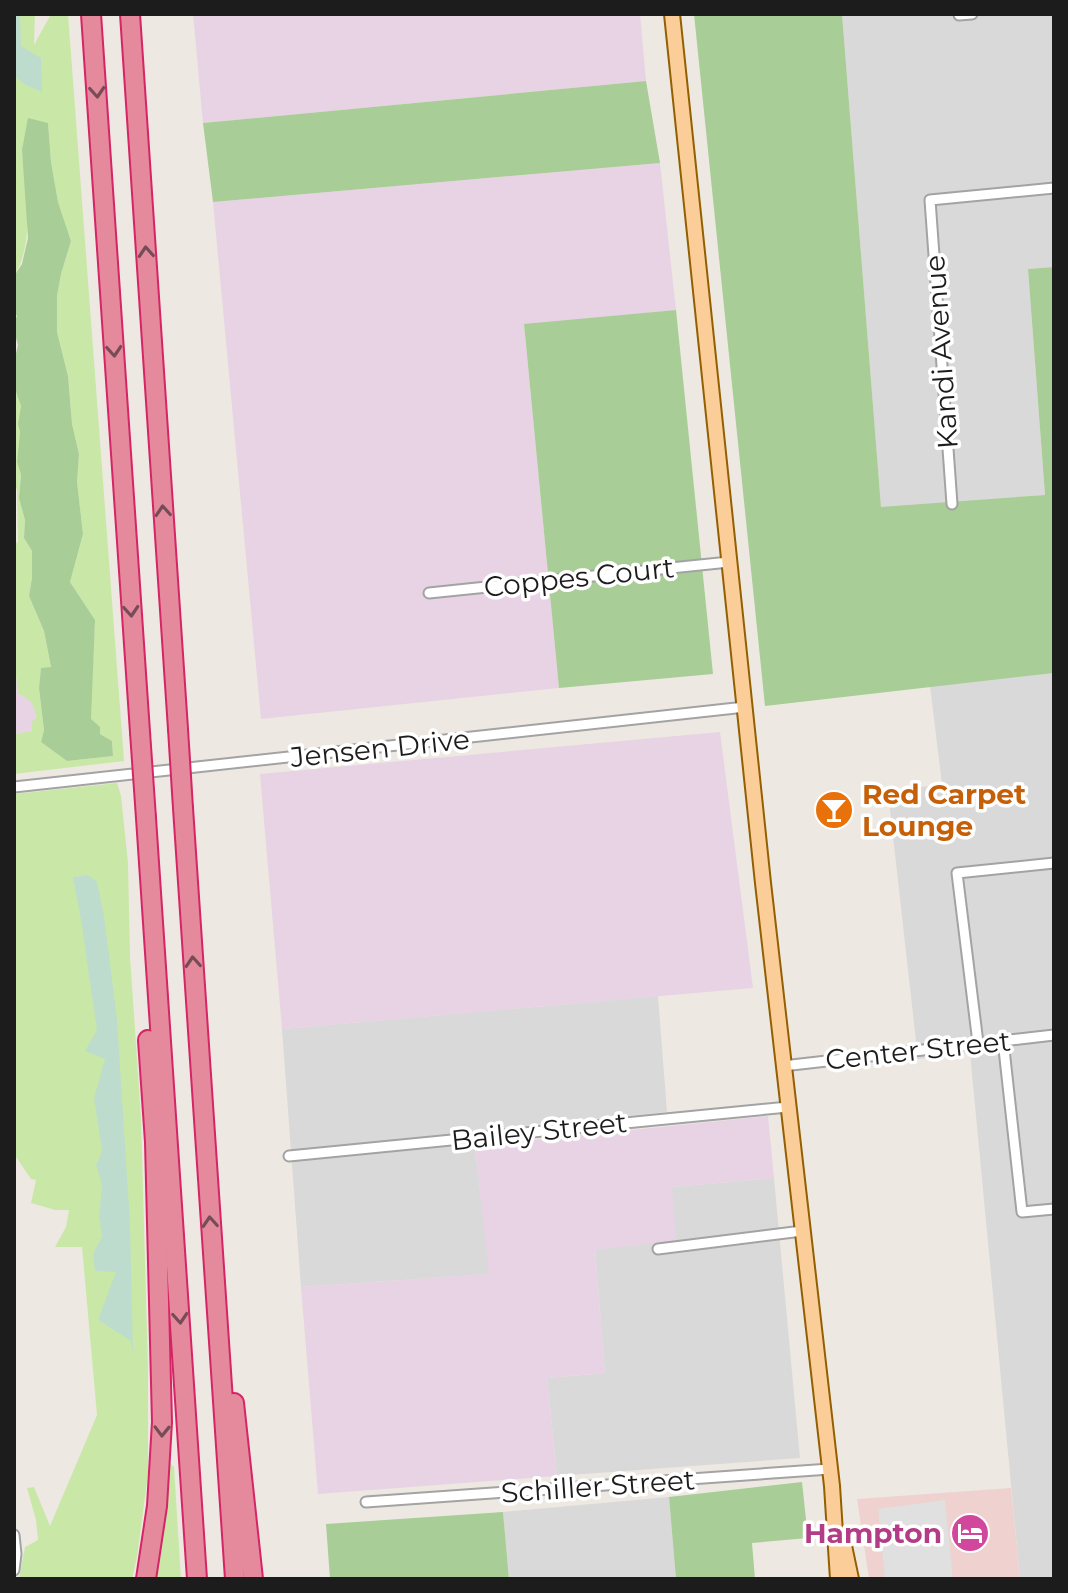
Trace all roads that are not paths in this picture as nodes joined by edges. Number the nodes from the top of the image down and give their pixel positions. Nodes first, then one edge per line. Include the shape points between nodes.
1 (91, 14) edge
2 (130, 14) edge
3 (672, 14) edge
4 (972, 14) edge
5 (959, 15) edge
6 (1054, 188) edge
7 (952, 504) dead end
8 (729, 562) junction
9 (429, 593) dead end
10 (745, 707) junction
11 (14, 787) edge
12 (148, 849) junction
13 (1054, 863) edge
14 (1054, 1035) edge
15 (1003, 1040) junction
16 (978, 1043) junction
17 (783, 1066) junction
18 (788, 1107) junction
19 (289, 1156) dead end
20 (1054, 1209) edge
21 (802, 1231) junction
22 (658, 1249) dead end
23 (213, 1256) junction
24 (830, 1469) junction
25 (832, 1486) junction
26 (366, 1502) dead end
27 (14, 1535) edge
28 (14, 1570) edge
29 (146, 1579) edge
30 (197, 1579) edge
31 (235, 1579) edge
32 (253, 1579) edge
33 (838, 1579) edge
34 (851, 1579) edge

1 -> 12 highway, bridge
23 -> 2 highway, bridge
3 - 8 main road
4 - 5 street
6 - 7 street, Kandi Avenue via 930,200
8 - 9 street, Coppes Court
8 - 10 main road
10 - 11 street, Jensen Drive
10 - 17 main road
12 -> 29 highway via 144,970 155,1142 162,1422
12 -> 30 highway
13 - 16 street via 957,873
14 - 15 street, Center Street
15 - 16 street, Center Street
15 - 20 street via 1022,1212
16 - 17 street, Center Street
17 - 18 main road
18 - 19 street, Bailey Street
18 - 21 main road
21 - 22 street
21 - 24 main road
23 - 31 highway
23 - 32 highway
24 - 25 main road
24 - 26 street, Schiller Street
25 - 33 main road
25 - 34 main road
27 - 28 street

